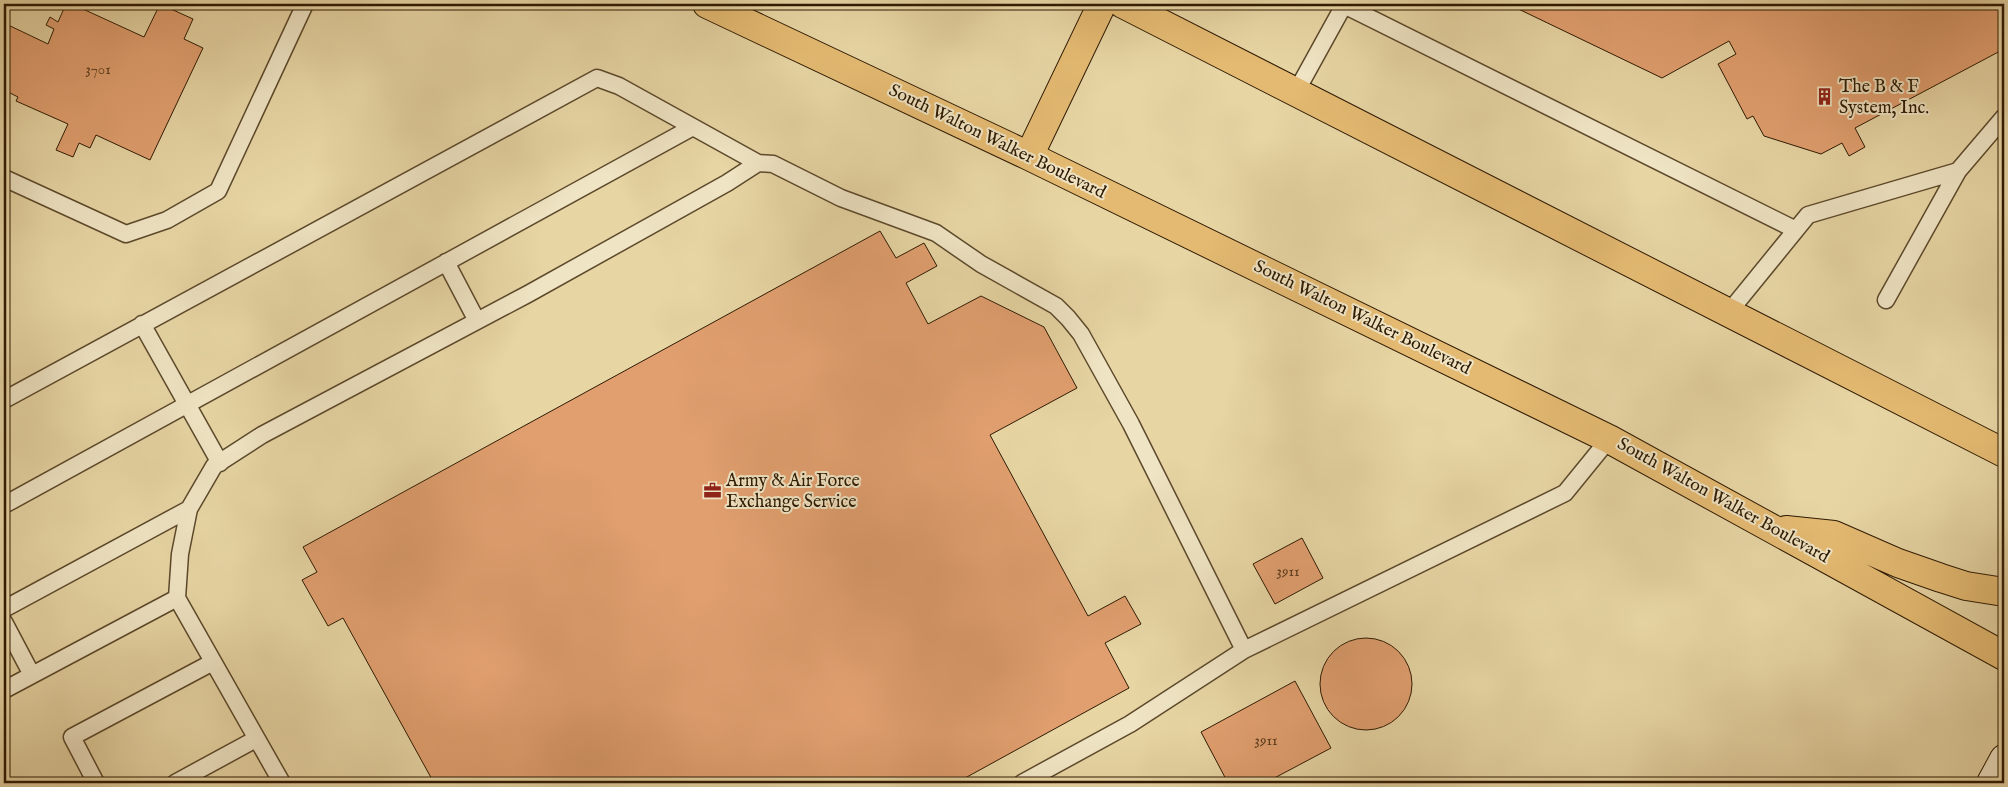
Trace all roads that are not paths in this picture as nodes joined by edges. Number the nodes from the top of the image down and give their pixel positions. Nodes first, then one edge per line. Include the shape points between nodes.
1 (305, 4) edge
2 (707, 4) edge
3 (1102, 4) edge
4 (1123, 4) edge
5 (1296, 92) junction
6 (2004, 117) edge
7 (693, 127) junction
8 (1029, 156) junction
9 (758, 163) junction
10 (1958, 171) junction
11 (4, 178) edge
12 (1796, 230) junction
13 (446, 262) junction
14 (1886, 300) dead end
15 (1729, 312) junction
16 (477, 321) junction
17 (142, 324) junction
18 (4, 400) edge
19 (188, 404) junction
20 (1609, 439) junction
21 (2004, 453) edge
22 (220, 463) junction
23 (4, 505) edge
24 (190, 509) junction
25 (1772, 528) junction
26 (2004, 592) edge
27 (177, 598) junction
28 (4, 609) edge
29 (4, 622) edge
30 (1244, 650) junction
31 (2004, 656) edge
32 (213, 662) junction
33 (32, 675) junction
34 (4, 690) edge
35 (256, 739) junction
36 (2004, 759) edge
37 (96, 783) edge
38 (175, 783) edge
39 (282, 783) edge
40 (1022, 783) edge
41 (1991, 783) edge

1 - 11 lane via 218,191 168,220 126,234
2 - 8 main road, South Walton Walker Boulevard
3 - 8 main road
4 - 5 main road
5 - 12 lane via 1344,5
5 - 15 main road
6 - 10 lane
7 - 9 lane
7 - 13 lane
7 - 17 lane via 619,86 597,78
8 - 20 main road, South Walton Walker Boulevard
9 - 16 lane
9 - 30 lane via 773,164 841,198 936,233 981,264 1056,306 1068,318 1081,334 1131,424
10 - 12 lane via 1808,215
10 - 14 lane
12 - 15 lane
13 - 16 lane
13 - 19 lane
15 - 21 main road
16 - 22 lane via 262,435
17 - 18 lane
17 - 19 lane
19 - 22 lane
19 - 23 lane
20 - 25 main road, South Walton Walker Boulevard
20 - 30 lane via 1565,493
22 - 24 lane via 214,466
24 - 27 lane via 180,554
24 - 28 lane
25 - 26 main road via 1834,536 1898,564 1966,586
25 - 31 main road, South Walton Walker Boulevard
27 - 32 lane
27 - 33 lane
29 - 33 lane
30 - 40 lane via 1130,724
32 - 35 lane
32 - 37 lane via 72,737
33 - 34 lane
35 - 38 lane
35 - 39 lane
36 - 41 street

